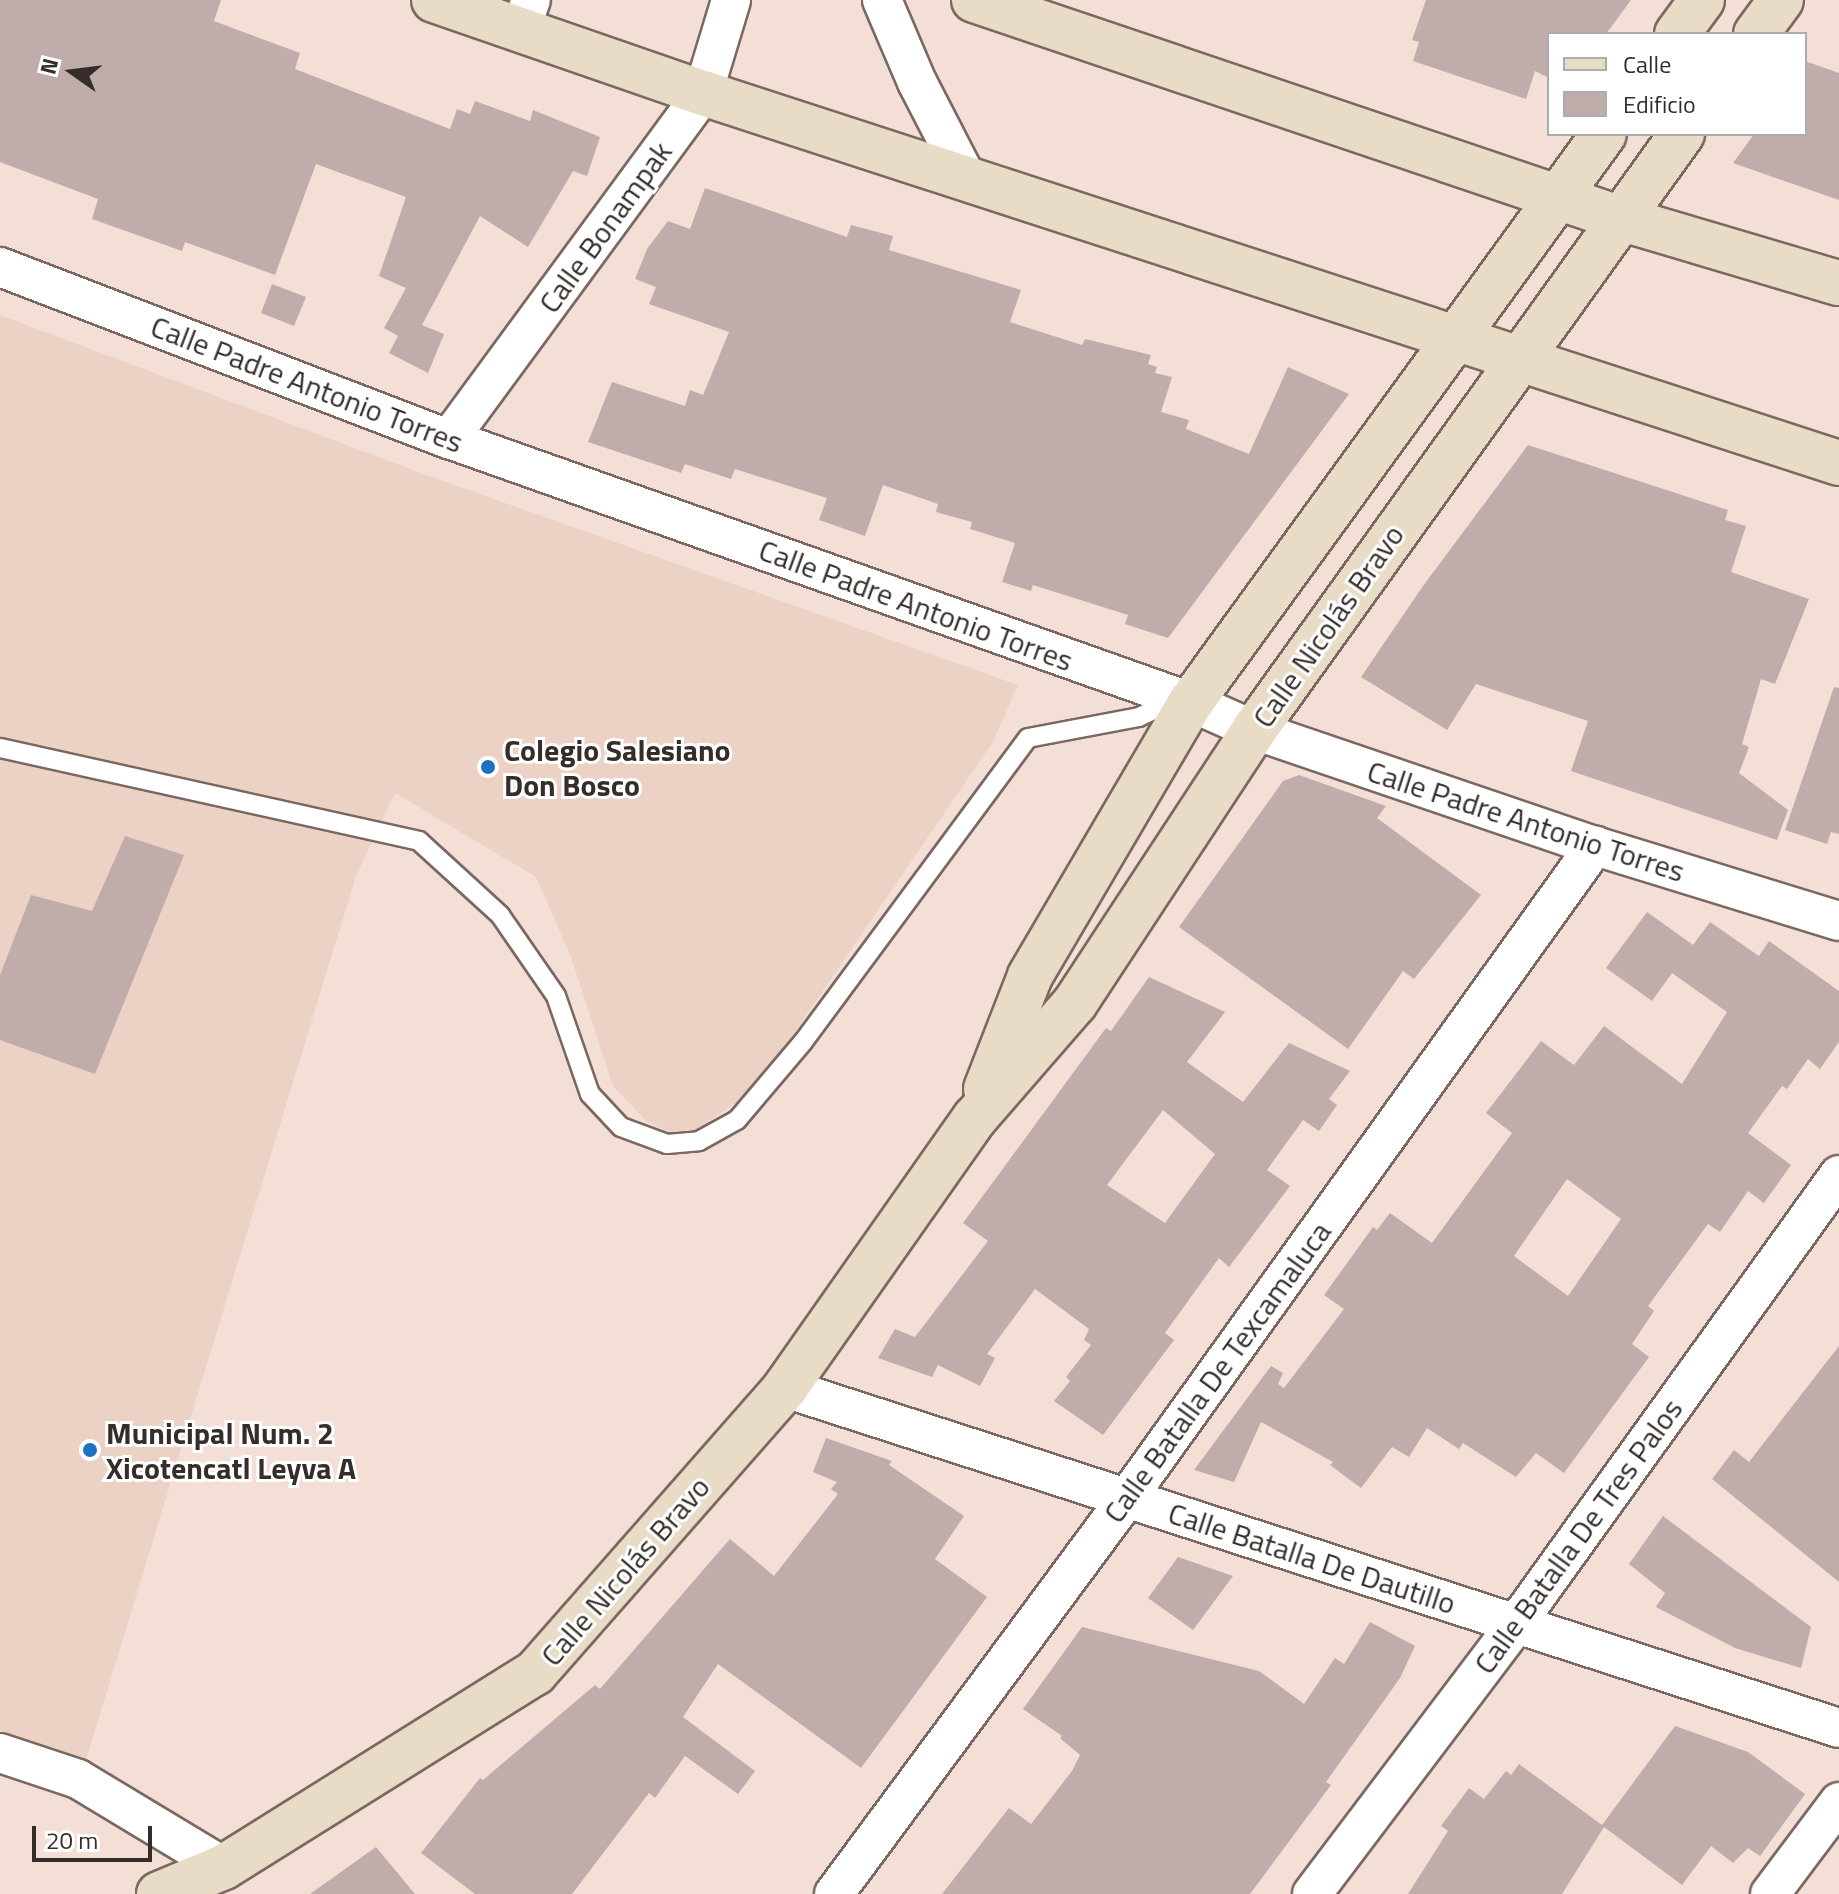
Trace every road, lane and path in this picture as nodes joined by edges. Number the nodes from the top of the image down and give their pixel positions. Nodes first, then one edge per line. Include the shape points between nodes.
1 (434, 0) edge
2 (731, 0) edge
3 (882, 0) edge
4 (974, 0) edge
5 (1702, 0) edge
6 (1781, 0) edge
7 (526, 15) edge
8 (1678, 32) edge
9 (1757, 32) edge
10 (703, 93) junction
11 (1603, 136) edge
12 (1680, 136) edge
13 (967, 179) junction
14 (1557, 198) junction
15 (1619, 218) junction
16 (0, 267) edge
17 (1839, 283) edge
18 (1457, 338) junction
19 (1518, 358) junction
20 (449, 439) junction
21 (1839, 463) edge
22 (1184, 700) junction
23 (1254, 730) junction
24 (0, 748) edge
25 (1595, 846) junction
26 (1839, 921) edge
27 (975, 1118) junction
28 (1839, 1175) edge
29 (785, 1388) junction
30 (1127, 1498) junction
31 (1516, 1624) junction
32 (1839, 1728) edge
33 (0, 1753) edge
34 (1839, 1802) edge
35 (224, 1867) junction
36 (159, 1894) edge
37 (834, 1894) edge
38 (1312, 1894) edge
39 (1770, 1894) edge

1 - 7 main road
2 - 10 street, Calle Bonampak
3 - 13 street
4 - 14 main road
5 - 8 main road
6 - 9 main road
7 - 10 main road
10 - 13 main road
10 - 20 street, Calle Bonampak
11 - 14 main road, Calle Nicolás Bravo
12 - 15 main road, Calle Nicolás Bravo
13 - 18 main road
14 - 15 main road
14 - 18 main road, Calle Nicolás Bravo
15 - 17 main road
15 - 19 main road, Calle Nicolás Bravo
16 - 20 street, Calle Padre Antonio Torres
18 - 19 main road
18 - 22 main road, Calle Nicolás Bravo
19 - 21 main road
19 - 23 main road, Calle Nicolás Bravo
20 - 22 street, Calle Padre Antonio Torres
22 - 23 street, Calle Padre Antonio Torres
22 - 24 lane via 1139,717 1028,738 803,1042 737,1120 699,1141 667,1144 621,1127 590,1094 556,996 500,915 419,841
22 - 27 main road, Calle Nicolás Bravo via 1030,976
23 - 25 street, Calle Padre Antonio Torres
23 - 27 main road, Calle Nicolás Bravo via 1075,1003
25 - 26 street, Calle Padre Antonio Torres
25 - 30 street, Calle Batalla De Texcamaluca
27 - 29 main road, Calle Nicolás Bravo
28 - 31 street, Calle Batalla De Tres Palos
29 - 30 street, Calle Batalla De Dautillo
29 - 35 main road, Calle Nicolás Bravo via 535,1673
30 - 31 street, Calle Batalla De Dautillo
30 - 37 street, Calle Batalla De Texcamaluca
31 - 32 street, Calle Batalla De Dautillo
31 - 38 street, Calle Batalla De Tres Palos
33 - 35 street via 78,1779
34 - 39 street
35 - 36 main road, Calle Nicolás Bravo

